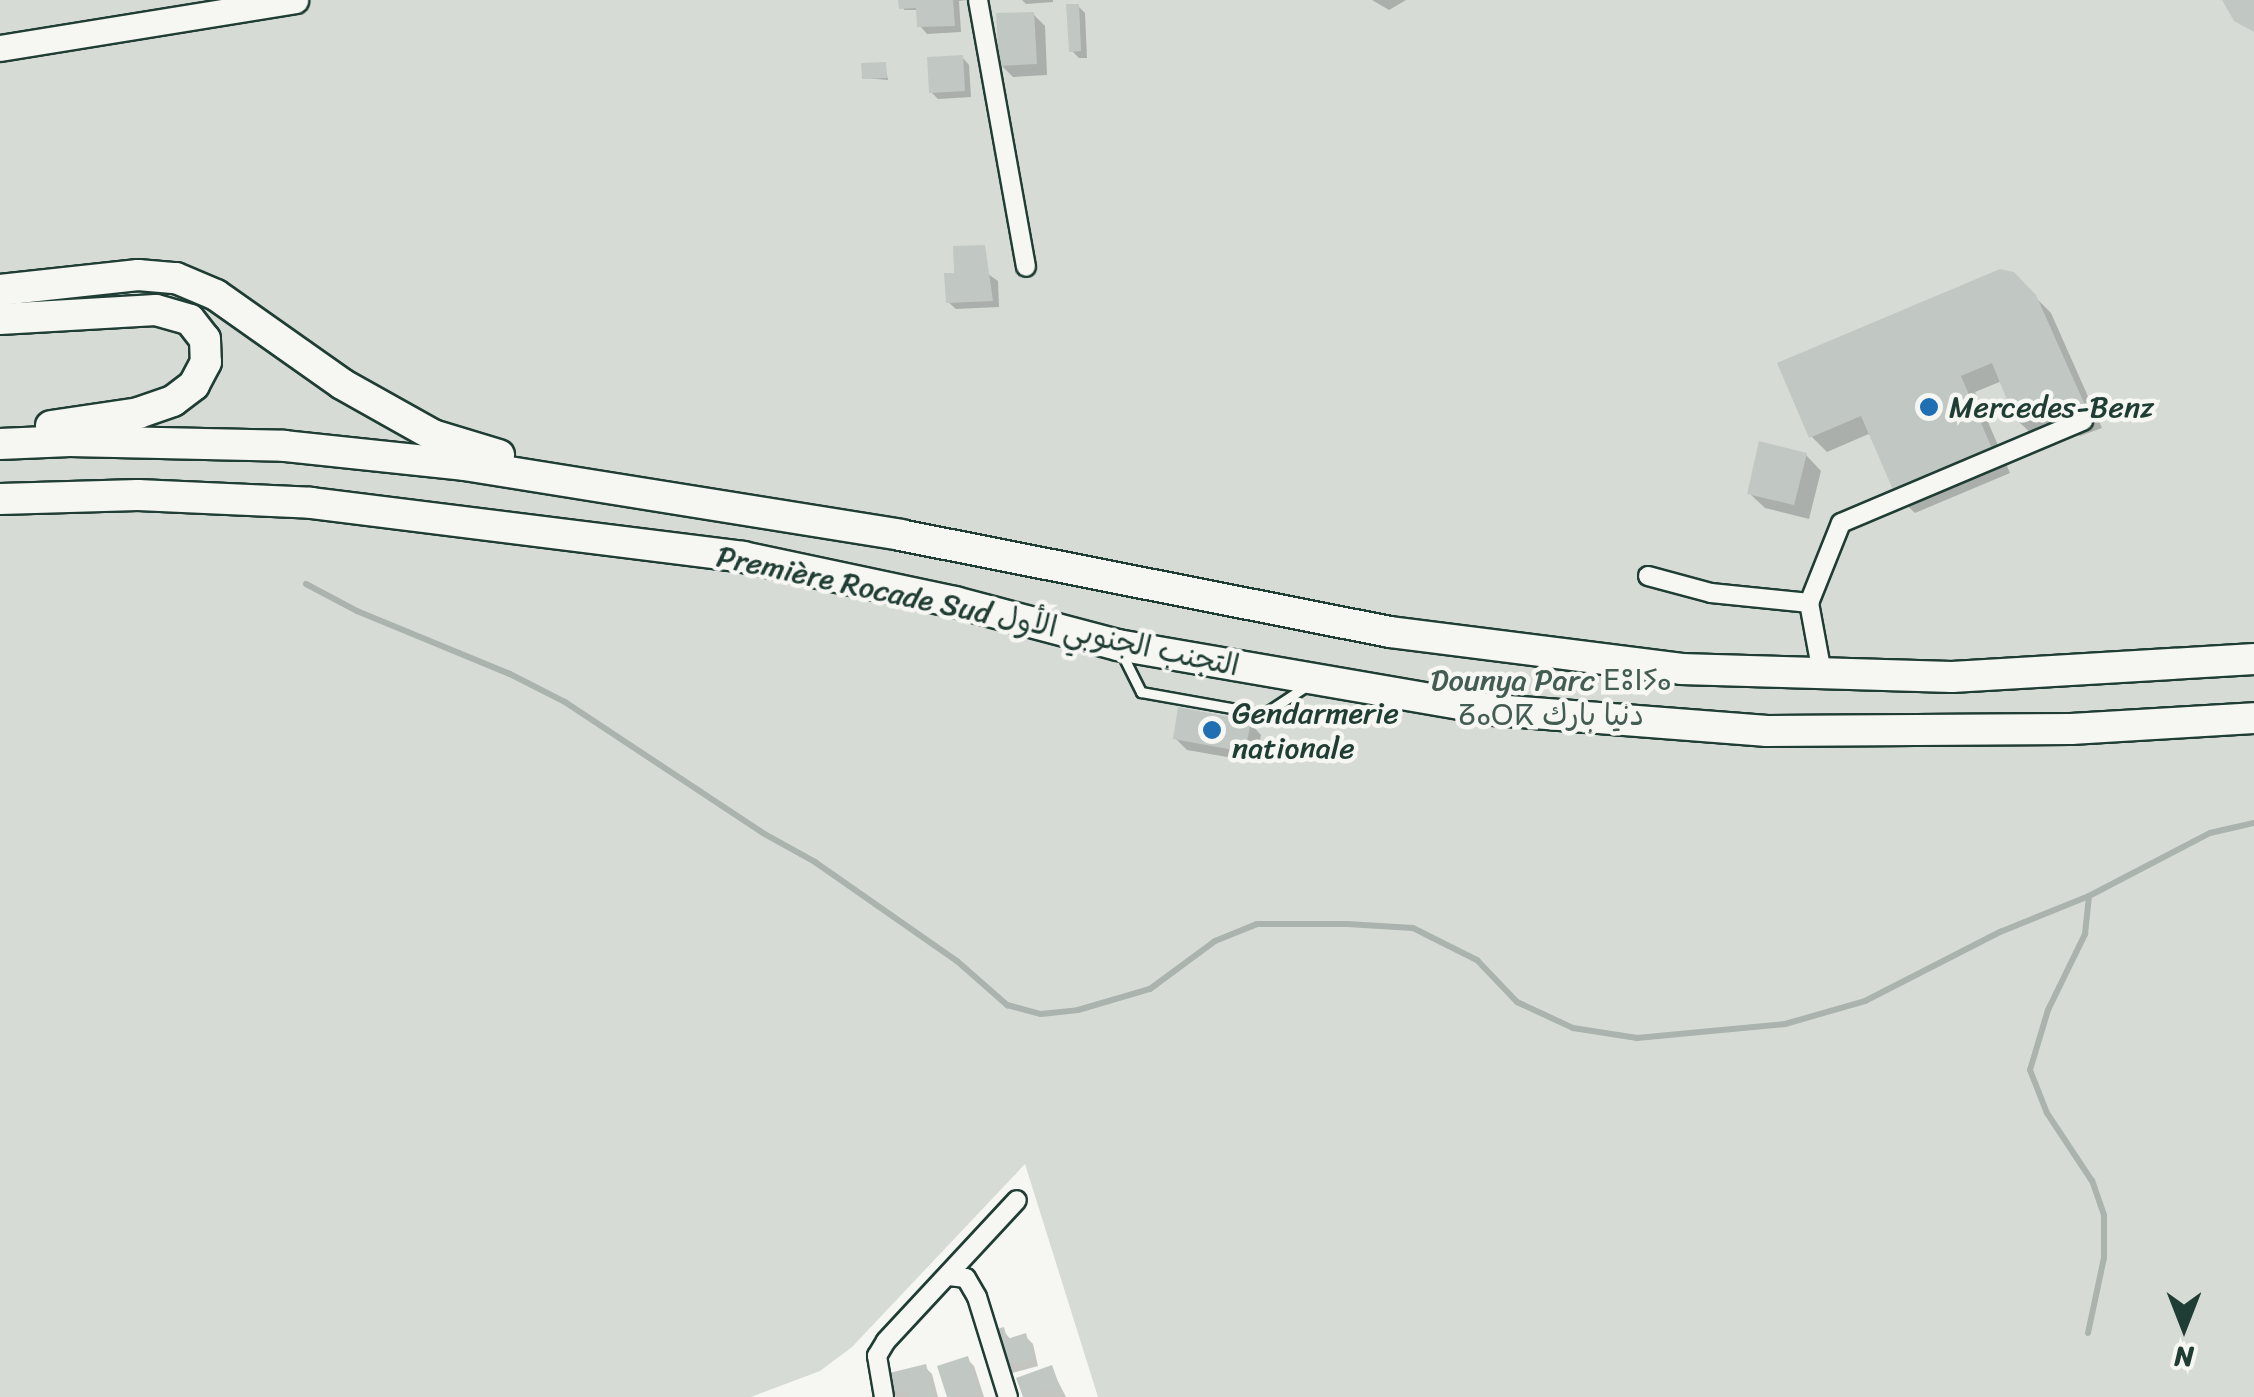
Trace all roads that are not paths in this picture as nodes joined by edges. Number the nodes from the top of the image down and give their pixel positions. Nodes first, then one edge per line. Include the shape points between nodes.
1 (295, 0) edge
2 (978, 0) edge
3 (0, 48) edge
4 (1026, 268) dead end
5 (0, 290) edge
6 (0, 320) edge
7 (2084, 422) dead end
8 (0, 434) edge
9 (0, 444) edge
10 (638, 490) junction
11 (0, 499) edge
12 (1648, 576) dead end
13 (1809, 603) junction
14 (1118, 645) junction
15 (2254, 659) edge
16 (1822, 674) junction
17 (1314, 681) junction
18 (2254, 718) edge
19 (1017, 1200) dead end
20 (950, 1276) junction
21 (884, 1397) edge
22 (1008, 1397) edge

1 - 3 main road
2 - 4 street
5 - 10 highway via 138,275 176,278 216,295 342,384 434,434
6 - 8 highway via 156,310 190,320 205,338 206,362 194,385 140,413
7 - 13 street via 1841,523
9 - 10 highway, Première Rocade Sud التجنب الجنوبي الأول via 284,446
10 - 16 highway, Première Rocade Sud التجنب الجنوبي الأول via 1390,632 1681,669
11 - 14 highway, Première Rocade Sud التجنب الجنوبي الأول via 311,503 514,525 743,557
12 - 13 street via 1711,593
13 - 16 street
14 - 17 highway, Première Rocade Sud التجنب الجنوبي الأول
14 - 17 lane via 1141,692 1264,714
15 - 16 highway, Première Rocade Sud التجنب الجنوبي الأول via 1952,677
17 - 18 highway, Première Rocade Sud التجنب الجنوبي الأول via 1496,710 1767,731 2070,729
19 - 20 street
20 - 21 street via 877,1356
20 - 22 street via 966,1278 978,1297

